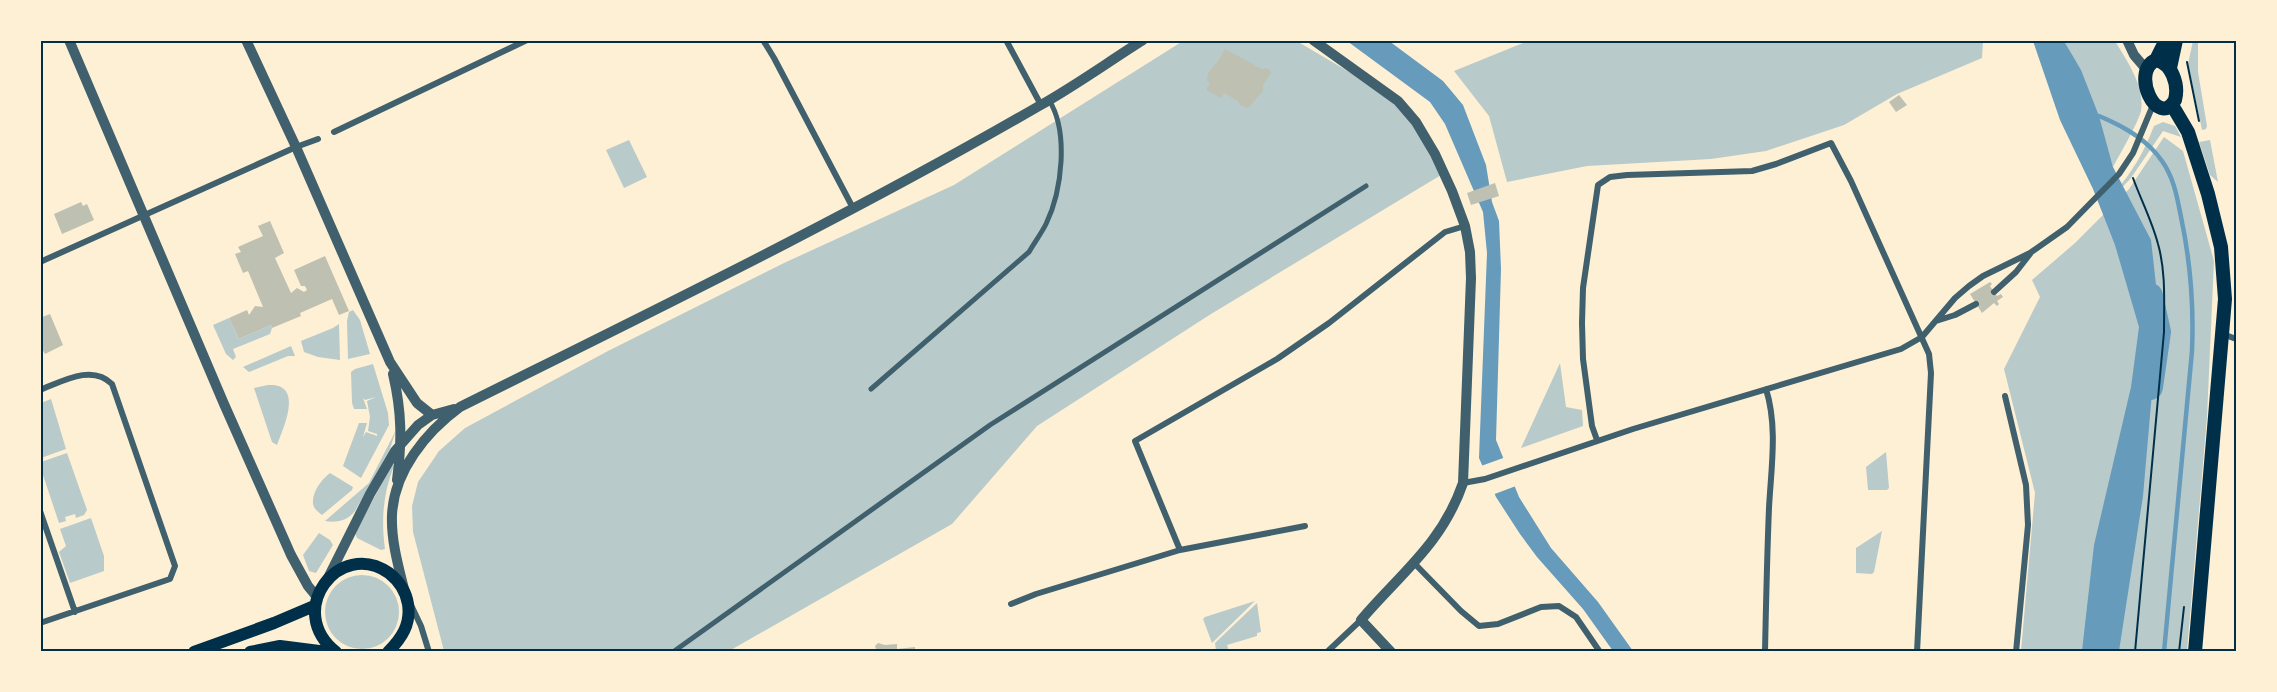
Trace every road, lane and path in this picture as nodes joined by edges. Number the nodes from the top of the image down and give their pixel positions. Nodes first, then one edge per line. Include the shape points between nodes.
1 (69, 40) edge
2 (246, 40) edge
3 (763, 40) edge
4 (1006, 40) edge
5 (1143, 40) edge
6 (1313, 40) edge
7 (2127, 40) edge
8 (2166, 40) edge
9 (2176, 40) edge
10 (527, 41) edge
11 (2189, 52) dead end
12 (2151, 64) junction
13 (2170, 68) junction
14 (1045, 103) junction
15 (2153, 105) junction
16 (2172, 105) junction
17 (2200, 125) dead end
18 (334, 132) dead end
19 (318, 139) dead end
20 (296, 147) junction
21 (2133, 178) dead end
22 (1366, 186) dead end
23 (853, 208) junction
24 (145, 215) junction
25 (1465, 226) junction
26 (2030, 253) junction
27 (40, 262) edge
28 (1994, 292) dead end
29 (1976, 304) dead end
30 (1935, 321) junction
31 (2222, 334) junction
32 (1922, 337) junction
33 (2236, 339) edge
34 (390, 362) junction
35 (871, 389) dead end
36 (1766, 389) junction
37 (40, 390) edge
38 (2005, 396) dead end
39 (460, 407) junction
40 (432, 415) junction
41 (1597, 440) junction
42 (402, 442) junction
43 (1463, 483) junction
44 (396, 493) junction
45 (40, 511) edge
46 (1305, 526) dead end
47 (1180, 550) junction
48 (1415, 564) junction
49 (327, 580) junction
50 (406, 596) junction
51 (315, 602) junction
52 (1011, 604) dead end
53 (2184, 605) dead end
54 (75, 612) junction
55 (1361, 620) junction
56 (40, 623) edge
57 (194, 651) edge
58 (250, 651) edge
59 (327, 651) edge
60 (336, 651) edge
61 (388, 651) edge
62 (429, 651) edge
63 (673, 651) edge
64 (1327, 651) edge
65 (1391, 651) edge
66 (1600, 651) edge
67 (1765, 651) edge
68 (1917, 651) edge
69 (2016, 651) edge
70 (2135, 651) edge
71 (2179, 651) edge
72 (2194, 651) edge

1 - 24 street
2 - 20 street
3 - 23 street
4 - 14 street
5 - 14 street
6 - 25 street via 1410,113 1435,154
7 - 12 street via 2134,56
8 - 12 main road
9 - 13 main road
10 - 18 street
11 - 17 path via 2186,64
12 - 13 main road via 2162,61
12 - 15 main road via 2145,76
13 - 16 main road via 2176,95
14 - 23 street
14 - 35 street via 1056,112 1060,127 1060,169 1046,223 1029,252
15 - 16 main road via 2160,109
15 - 26 street via 2133,153 2119,174 2067,227
16 - 31 main road via 2191,139 2221,247 2225,299
19 - 20 street
20 - 24 street
20 - 34 street
21 - 70 path via 2158,244 2164,295 2164,332
22 - 63 street via 990,425
23 - 39 street
24 - 27 street
24 - 51 street via 224,404
25 - 43 street via 1471,278
25 - 47 street via 1445,232 1277,359 1135,441
26 - 28 street
26 - 30 street via 1969,286
29 - 30 street
30 - 32 street
31 - 33 street
31 - 72 main road
32 - 36 street via 1901,349
32 - 41 street via 1831,143 1752,171 1610,177 1598,185 1583,288 1583,359
32 - 68 street via 1931,373
34 - 40 street via 417,403
34 - 42 street
36 - 41 street
36 - 67 street via 1772,434
37 - 54 street via 88,373 98,374 112,384 175,566 170,579
38 - 69 street via 2026,485 2028,525
39 - 40 street
39 - 44 street via 417,450
40 - 42 street
41 - 43 street
42 - 44 street
42 - 49 street via 370,494
43 - 48 street via 1443,528
44 - 50 street via 393,533
45 - 54 street
46 - 47 street
47 - 52 street
48 - 55 street
48 - 66 street via 1479,626 1498,624 1541,607 1559,606 1576,616
49 - 50 main road via 345,567 370,564 391,575
49 - 51 main road
50 - 61 main road via 405,632
50 - 62 street
51 - 57 main road via 274,623
51 - 60 main road via 315,621 321,636
53 - 71 path
54 - 56 street
55 - 64 street
55 - 65 street
58 - 59 main road via 280,646

